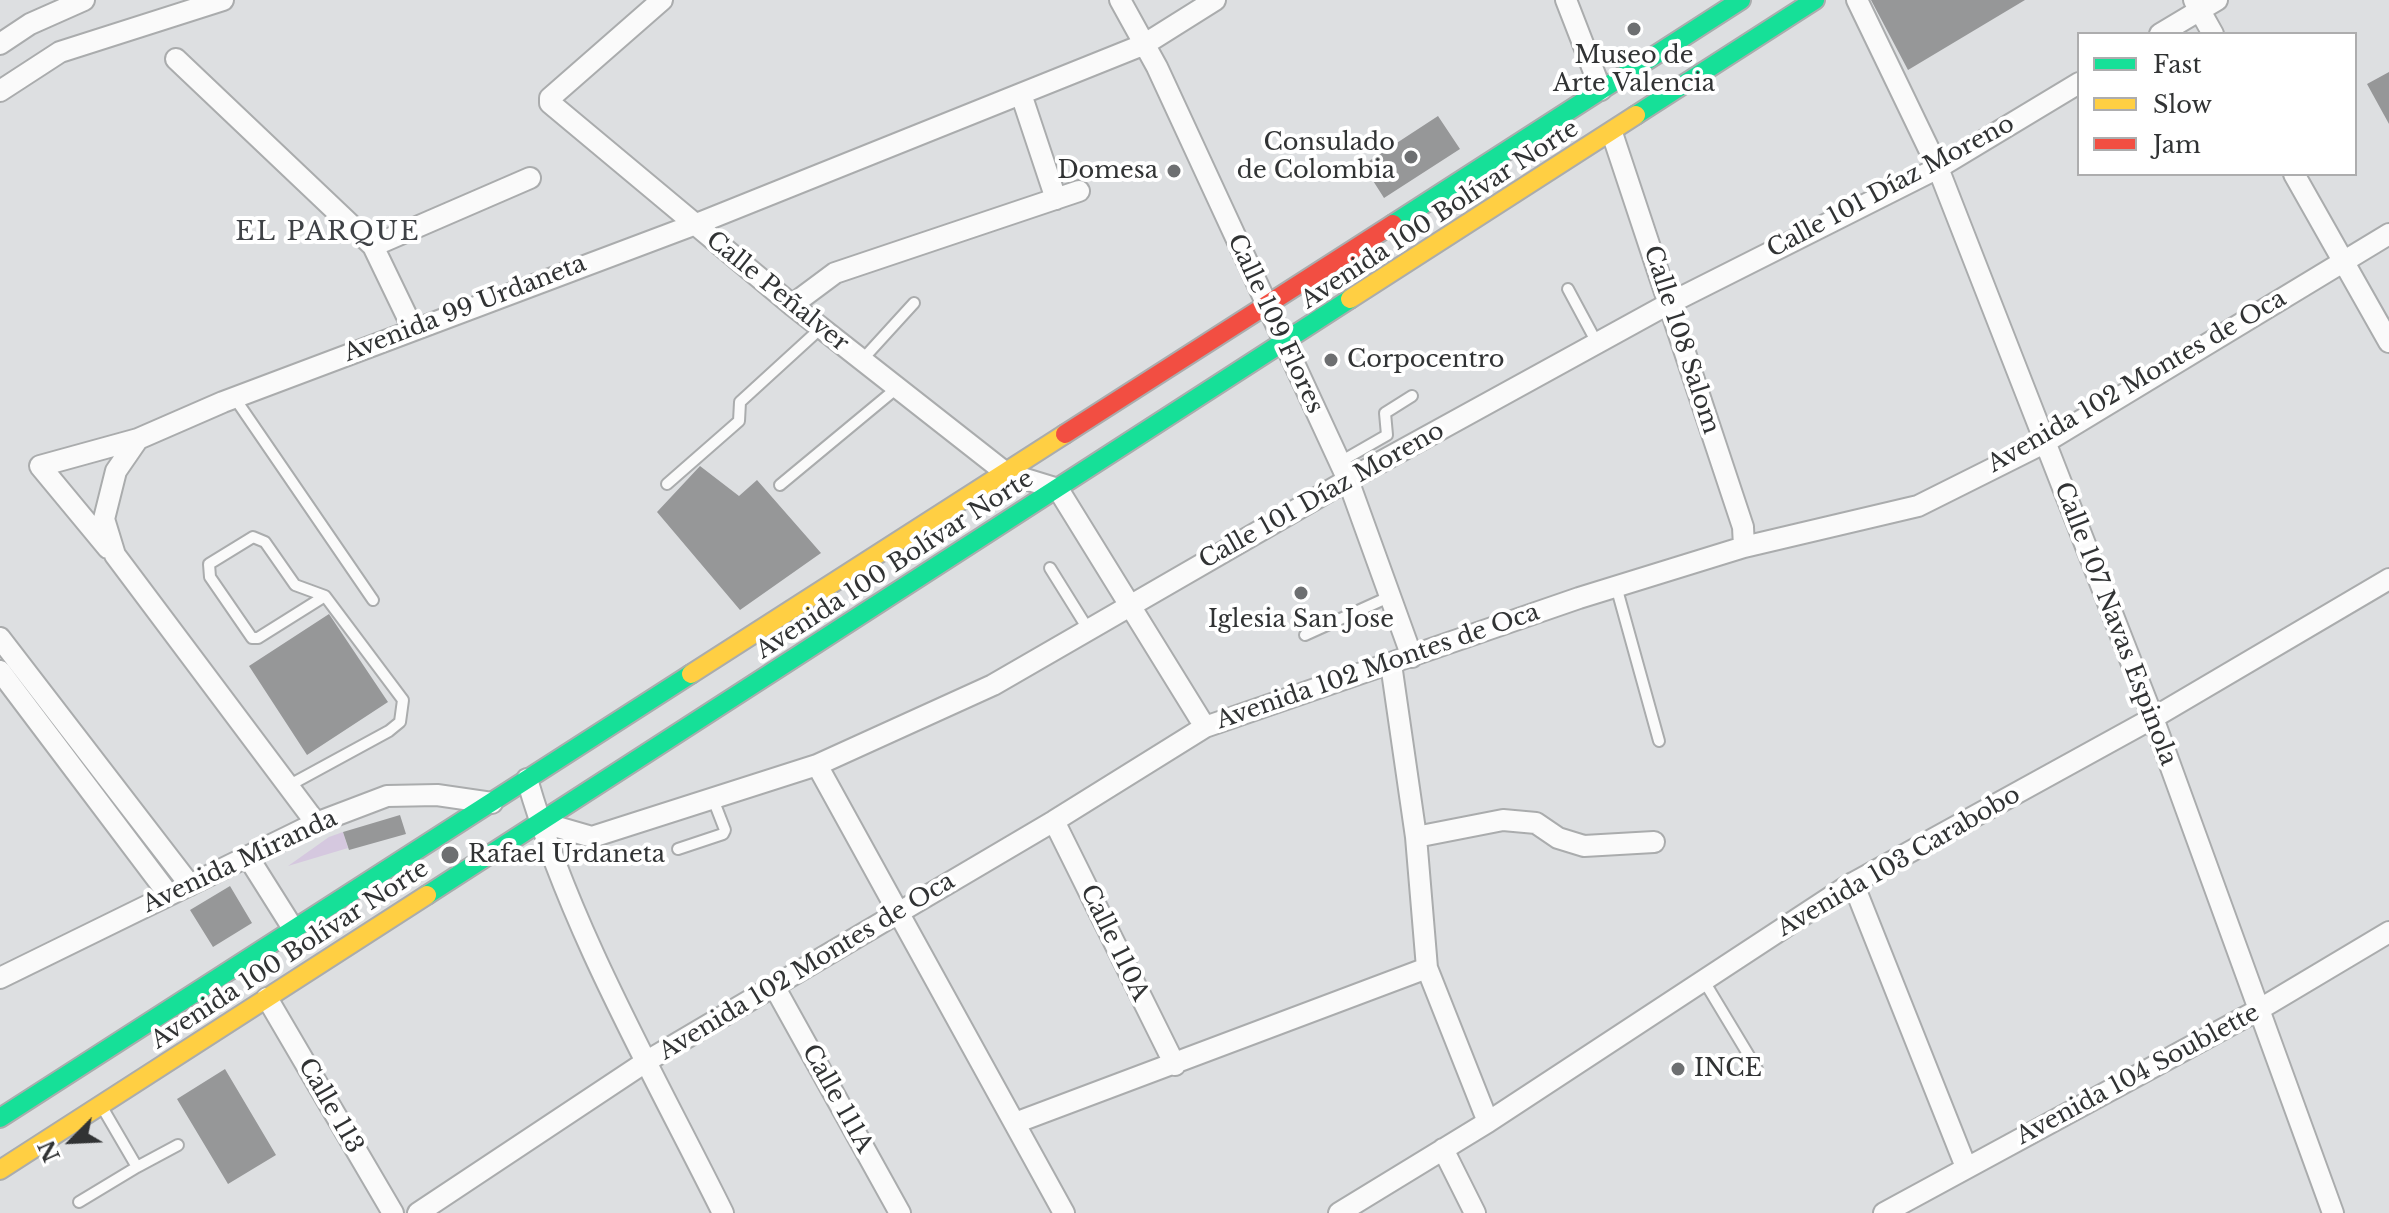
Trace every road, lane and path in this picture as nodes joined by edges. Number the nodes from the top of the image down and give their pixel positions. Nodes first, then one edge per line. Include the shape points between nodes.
1 (84, 0) edge
2 (223, 0) edge
3 (662, 0) edge
4 (1120, 0) edge
5 (1215, 0) edge
6 (1566, 0) edge
7 (1741, 0) edge
8 (1815, 0) edge
9 (1857, 0) edge
10 (2203, 3) edge
11 (2163, 32) edge
12 (2212, 32) edge
13 (0, 44) edge
14 (1145, 44) junction
15 (176, 59) dead end
16 (2077, 84) edge
17 (1601, 90) junction
18 (0, 91) edge
19 (1021, 94) junction
20 (1612, 133) junction
21 (1938, 168) junction
22 (2295, 176) edge
23 (530, 178) dead end
24 (1079, 191) dead end
25 (1056, 199) junction
26 (692, 223) junction
27 (2389, 234) edge
28 (373, 246) junction
29 (2343, 260) junction
30 (1568, 289) dead end
31 (914, 303) dead end
32 (1670, 303) junction
33 (792, 305) junction
34 (1266, 305) junction
35 (821, 328) junction
36 (413, 329) junction
37 (2389, 342) edge
38 (1597, 343) junction
39 (1283, 344) junction
40 (862, 360) junction
41 (897, 388) junction
42 (1412, 396) dead end
43 (234, 397) junction
44 (138, 439) junction
45 (2044, 443) junction
46 (1344, 471) junction
47 (1006, 473) junction
48 (667, 484) dead end
49 (780, 485) dead end
50 (1058, 489) junction
51 (1744, 547) junction
52 (115, 555) junction
53 (1050, 568) dead end
54 (2389, 579) edge
55 (1616, 586) junction
56 (325, 596) junction
57 (1391, 596) junction
58 (373, 600) dead end
59 (1130, 604) junction
60 (1088, 629) junction
61 (1305, 635) dead end
62 (0, 638) edge
63 (1412, 657) junction
64 (1391, 664) junction
65 (0, 671) edge
66 (2153, 718) junction
67 (1205, 727) junction
68 (1659, 741) dead end
69 (817, 765) junction
70 (527, 779) junction
71 (288, 786) junction
72 (713, 799) junction
73 (492, 803) junction
74 (1054, 821) junction
75 (540, 822) junction
76 (316, 823) junction
77 (1416, 837) junction
78 (1654, 842) dead end
79 (678, 849) dead end
80 (248, 857) junction
81 (1853, 883) junction
82 (190, 885) junction
83 (169, 895) junction
84 (899, 913) junction
85 (294, 930) junction
86 (2389, 932) edge
87 (1427, 968) junction
88 (0, 978) edge
89 (1704, 981) junction
90 (774, 986) junction
91 (267, 998) junction
92 (2260, 1009) junction
93 (647, 1061) junction
94 (1175, 1065) junction
95 (1757, 1069) dead end
96 (101, 1105) junction
97 (0, 1118) edge
98 (1488, 1122) junction
99 (1015, 1123) junction
100 (178, 1145) dead end
101 (1443, 1149) junction
102 (137, 1167) junction
103 (1966, 1167) junction
104 (0, 1170) edge
105 (79, 1202) dead end
106 (393, 1213) edge
107 (418, 1213) edge
108 (723, 1213) edge
109 (900, 1213) edge
110 (1064, 1213) edge
111 (1339, 1213) edge
112 (1475, 1213) edge
113 (1884, 1213) edge
114 (2333, 1213) edge

1 - 13 street
2 - 18 street via 60,52
3 - 26 street, Calle Peñalver via 550,98 553,106
4 - 14 street, Calle 109 Flores
5 - 14 street, Avenida 99 Urdaneta
6 - 17 street
7 - 17 main road, Avenida 100 Bolívar Norte
8 - 20 main road, Avenida 100 Bolívar Norte
9 - 21 street, Calle 107 Navas Espinola
10 - 11 street
10 - 12 street
14 - 19 street, Avenida 99 Urdaneta
14 - 34 street, Calle 109 Flores
15 - 28 street
16 - 21 street, Calle 101 Díaz Moreno
17 - 34 main road, Avenida 100 Bolívar Norte
19 - 25 street
19 - 26 street, Avenida 99 Urdaneta
20 - 32 street, Calle 108 Salom
20 - 39 main road, Avenida 100 Bolívar Norte
21 - 32 street, Calle 101 Díaz Moreno
21 - 45 street, Calle 107 Navas Espinola
22 - 29 street
23 - 28 street
24 - 25 street
25 - 33 street via 835,273
26 - 33 street, Calle Peñalver
26 - 36 street, Avenida 99 Urdaneta
27 - 29 street, Avenida 102 Montes de Oca
28 - 36 street
29 - 37 street
29 - 45 street, Avenida 102 Montes de Oca
30 - 38 lane
31 - 40 lane
32 - 38 street, Calle 101 Díaz Moreno
32 - 51 street, Calle 108 Salom via 1743,527
33 - 35 street, Calle Peñalver
34 - 39 street, Calle 109 Flores
34 - 47 main road, Avenida 100 Bolívar Norte
35 - 40 street, Calle Peñalver
35 - 48 lane via 740,402 739,421
36 - 43 street, Avenida 99 Urdaneta
38 - 46 street, Calle 101 Díaz Moreno
39 - 46 street, Calle 109 Flores
39 - 50 main road, Avenida 100 Bolívar Norte
40 - 41 street, Calle Peñalver
41 - 47 street, Calle Peñalver
41 - 49 lane
42 - 46 lane via 1385,413 1387,435
43 - 44 street, Avenida 99 Urdaneta
43 - 58 lane
44 - 52 street via 116,471 104,519
44 - 52 street, Avenida 99 Urdaneta via 40,466
45 - 51 street, Avenida 102 Montes de Oca via 1918,506
45 - 66 street, Calle 107 Navas Espinola
46 - 57 street, Calle 109 Flores
46 - 59 street, Calle 101 Díaz Moreno
47 - 50 street
47 - 70 main road, Avenida 100 Bolívar Norte
50 - 59 street
50 - 75 main road, Avenida 100 Bolívar Norte
51 - 55 street, Avenida 102 Montes de Oca
52 - 71 street
53 - 60 lane
54 - 66 street, Avenida 103 Carabobo
55 - 63 street, Avenida 102 Montes de Oca
55 - 68 lane
56 - 56 lane via 295,585 265,542 253,537 209,564 210,577 252,638
56 - 71 lane via 403,700 404,712 389,731
57 - 61 lane
57 - 63 street, Calle 109 Flores
59 - 60 street, Calle 101 Díaz Moreno
59 - 67 street
60 - 69 street, Calle 101 Díaz Moreno via 993,685
62 - 82 street
63 - 64 street, Avenida 102 Montes de Oca
64 - 67 street, Avenida 102 Montes de Oca
64 - 77 street
65 - 83 street
66 - 81 street, Avenida 103 Carabobo
66 - 92 street, Calle 107 Navas Espinola
67 - 74 street, Avenida 102 Montes de Oca
69 - 72 street, Calle 101 Díaz Moreno
69 - 84 street
70 - 73 main road, Avenida 100 Bolívar Norte
70 - 75 street
71 - 76 street
72 - 75 street, Calle 101 Díaz Moreno via 592,837
72 - 79 lane via 723,834
73 - 76 street, Avenida Miranda via 437,795 387,796
73 - 85 main road, Avenida 100 Bolívar Norte
74 - 84 street, Avenida 102 Montes de Oca
74 - 94 street, Calle 110A
75 - 91 main road, Avenida 100 Bolívar Norte
75 - 93 street
76 - 80 street, Avenida Miranda
77 - 78 street via 1503,820 1536,823 1558,838 1584,846
77 - 87 street
80 - 82 street, Avenida Miranda
80 - 85 street
81 - 89 street, Avenida 103 Carabobo
81 - 103 street
82 - 83 street, Avenida Miranda
83 - 88 street, Avenida Miranda
84 - 90 street, Avenida 102 Montes de Oca
84 - 99 street
85 - 97 main road, Avenida 100 Bolívar Norte
86 - 92 street, Avenida 104 Soublette
87 - 94 street
87 - 98 street
89 - 95 lane
89 - 98 street, Avenida 103 Carabobo
90 - 93 street, Avenida 102 Montes de Oca
90 - 109 street, Calle 111A
91 - 96 main road, Avenida 100 Bolívar Norte
91 - 106 street, Calle 113
92 - 103 street, Avenida 104 Soublette
92 - 114 street, Calle 107 Navas Espinola
93 - 107 street, Avenida 102 Montes de Oca
93 - 108 street
94 - 99 street
96 - 102 lane
96 - 104 main road, Avenida 100 Bolívar Norte
98 - 101 street, Avenida 103 Carabobo
99 - 110 street
100 - 102 lane
101 - 111 street, Avenida 103 Carabobo
101 - 112 street
102 - 105 lane
103 - 113 street, Avenida 104 Soublette

